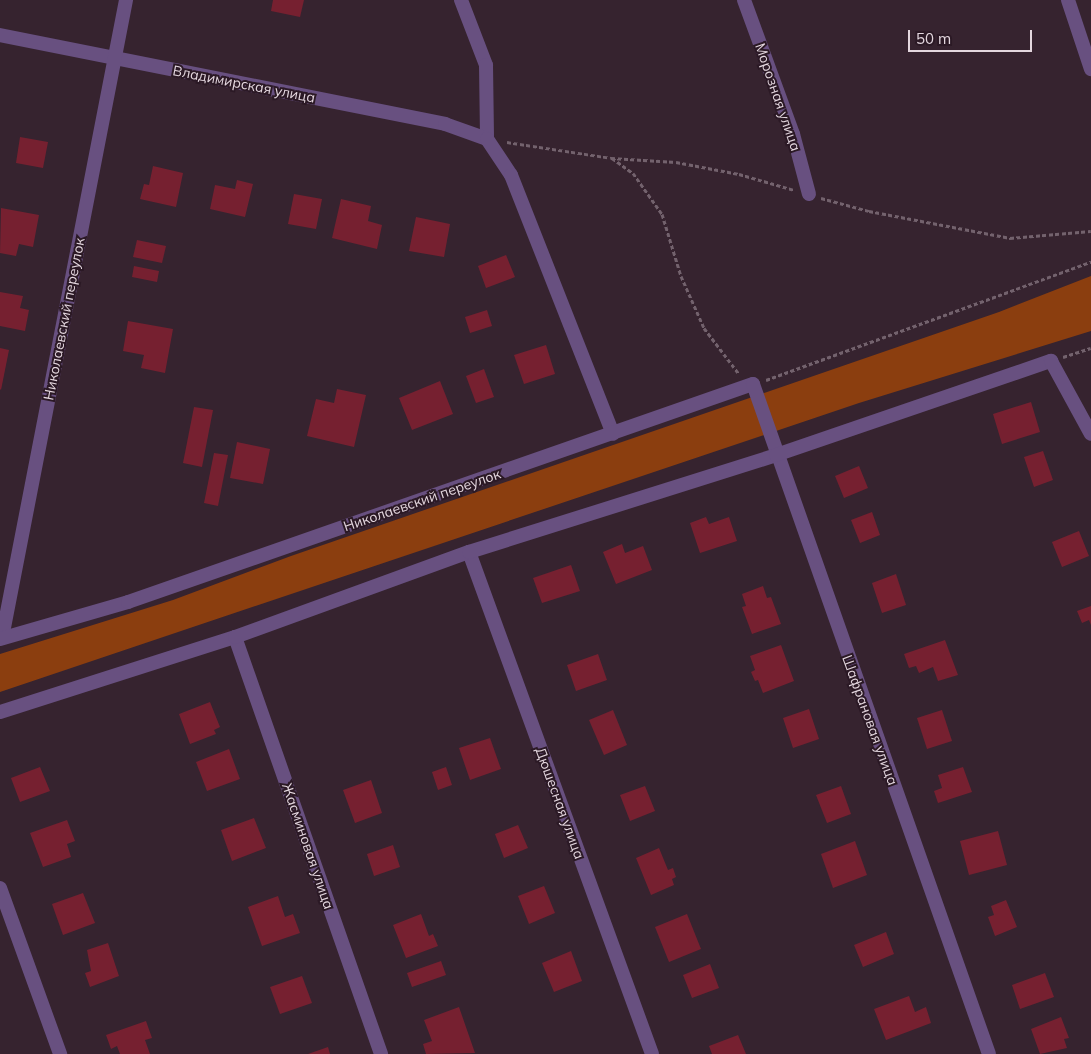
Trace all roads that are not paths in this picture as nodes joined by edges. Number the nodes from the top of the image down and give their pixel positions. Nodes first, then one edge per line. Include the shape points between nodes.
1 (126, 0) edge
2 (461, 0) edge
3 (744, 0) edge
4 (1068, 0) edge
5 (0, 36) edge
6 (115, 58) junction
7 (1091, 69) edge
8 (486, 139) junction
9 (809, 194) road end
10 (753, 384) joint
11 (613, 434) junction
12 (1091, 434) edge
13 (776, 455) junction
14 (469, 552) junction
15 (235, 637) junction
16 (1, 639) edge
17 (0, 712) edge
18 (0, 888) edge
19 (60, 1054) edge
20 (381, 1054) edge
21 (652, 1054) edge
22 (989, 1054) edge

1 - 6 street, Николаевский переулок
2 - 8 street via 486,65
3 - 9 street, Морозная улица via 793,134
4 - 7 street
5 - 6 street, Владимирская улица
6 - 8 street, Владимирская улица via 445,124
6 - 16 street, Николаевский переулок
8 - 11 street via 511,175
10 - 11 street, Николаевский переулок
10 - 13 street, Шафрановая улица
11 - 16 street, Николаевский переулок via 128,602
12 - 13 street via 1050,361
13 - 14 street
13 - 22 street, Шафрановая улица
14 - 15 street
14 - 21 street, Дюшесная улица
15 - 17 street
15 - 20 street, Жасминовая улица
18 - 19 street

